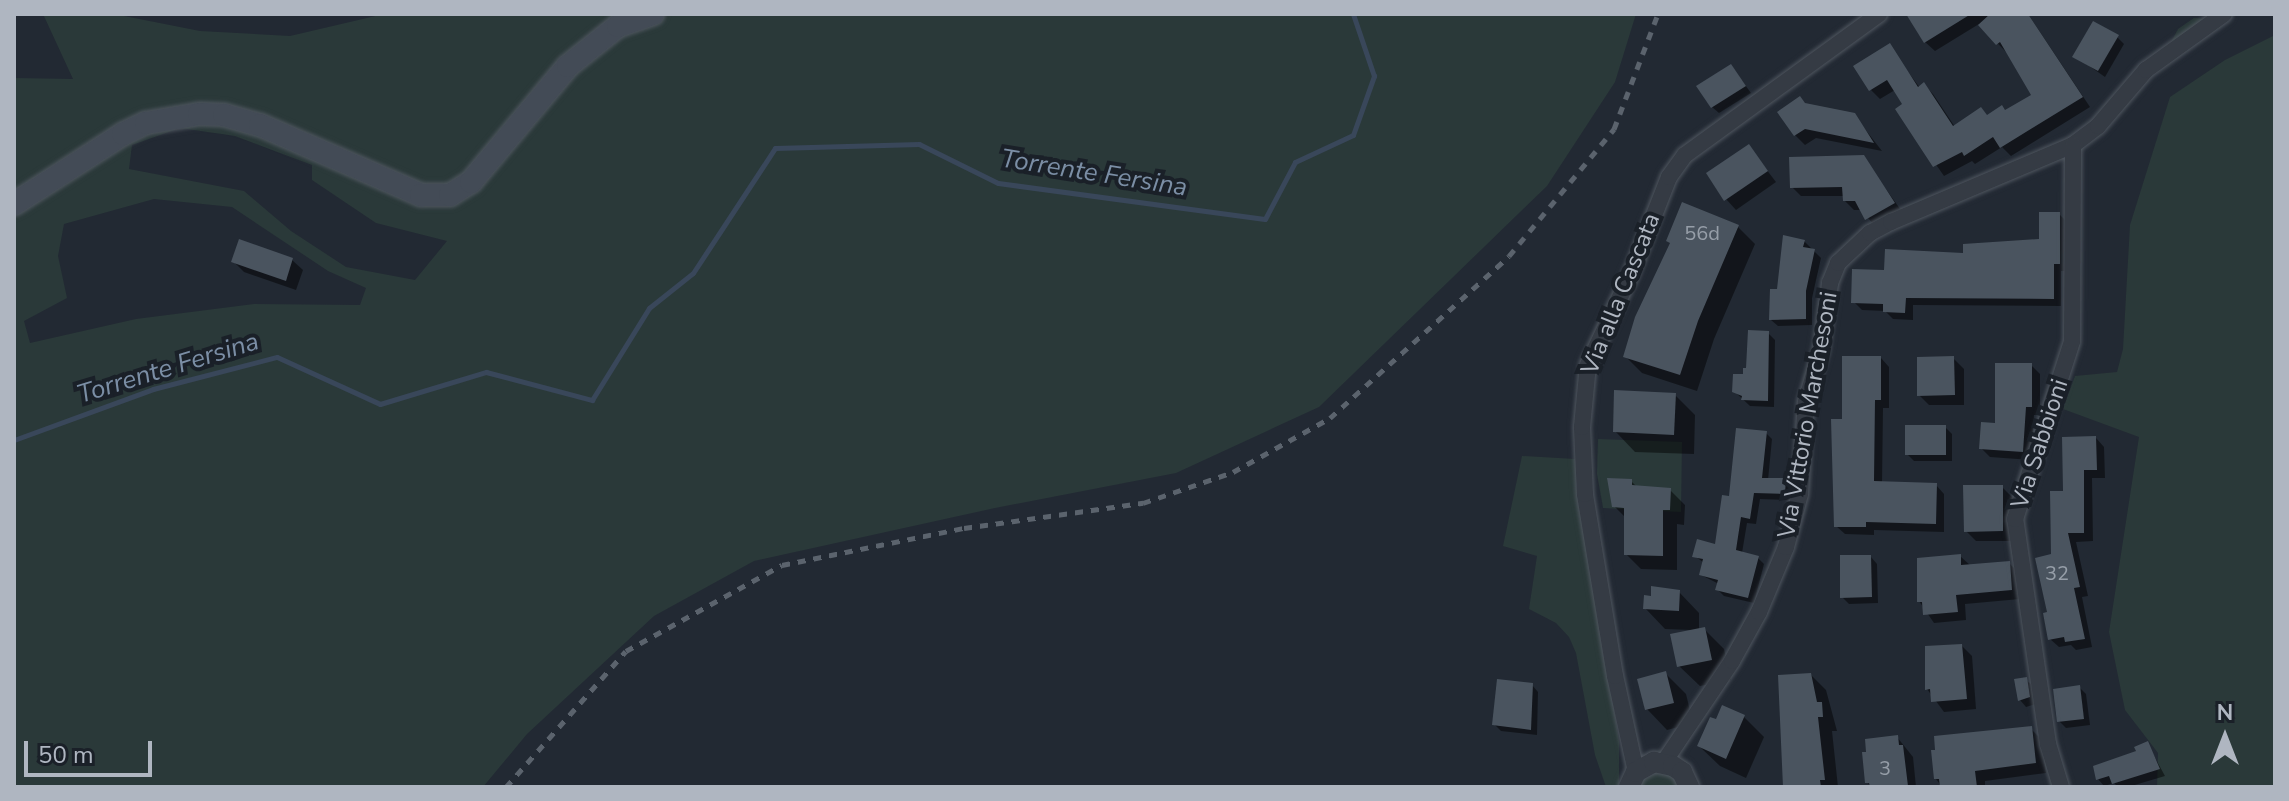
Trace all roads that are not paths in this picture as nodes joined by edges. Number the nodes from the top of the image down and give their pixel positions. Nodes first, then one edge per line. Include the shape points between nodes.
1 (653, 14) edge
2 (1879, 14) edge
3 (2224, 14) edge
4 (2073, 145) junction
5 (14, 204) edge
6 (1664, 762) junction
7 (1632, 780) edge
8 (1689, 787) edge
9 (2061, 787) edge

1 - 5 main road via 618,26 568,66 471,182 450,195 421,195 260,125 199,114 146,123 123,134
2 - 7 street, Via alla Cascata via 1685,155 1669,177 1588,365 1582,427 1585,494
3 - 4 street, Via Vittorio Marchesoni via 2146,70 2098,126
4 - 6 street, Via Vittorio Marchesoni via 1891,222 1870,233 1838,263 1806,402 1800,494 1786,547 1732,661
4 - 9 street, Via Sabbioni via 2072,341 2015,519 2048,744
6 - 7 street via 1654,762
6 - 8 street via 1682,772

